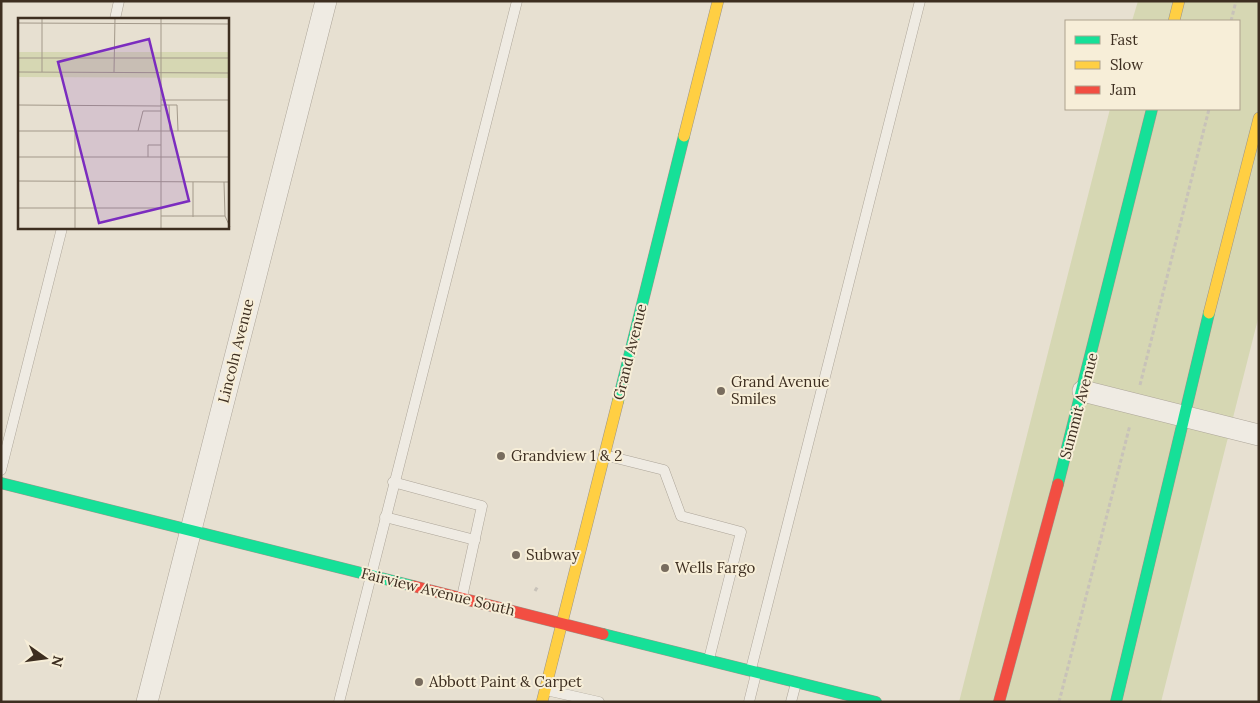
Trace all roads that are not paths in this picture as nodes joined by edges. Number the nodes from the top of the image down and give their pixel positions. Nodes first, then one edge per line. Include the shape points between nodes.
1 (119, 1) edge
2 (326, 1) edge
3 (517, 1) edge
4 (718, 1) edge
5 (920, 1) edge
6 (1179, 1) edge
7 (115, 18) edge
8 (1174, 20) edge
9 (1152, 110) edge
10 (1259, 118) edge
11 (62, 229) edge
12 (1083, 390) junction
13 (1183, 416) junction
14 (1259, 435) edge
15 (604, 455) junction
16 (1, 470) edge
17 (394, 482) junction
18 (1, 483) edge
19 (385, 517) junction
20 (190, 530) junction
21 (475, 540) junction
22 (370, 575) junction
23 (462, 598) junction
24 (561, 623) junction
25 (709, 660) junction
26 (754, 671) junction
27 (796, 682) junction
28 (545, 690) junction
29 (147, 702) edge
30 (339, 702) edge
31 (542, 702) edge
32 (599, 702) edge
33 (749, 702) edge
34 (791, 702) edge
35 (876, 702) edge
36 (999, 702) edge
37 (1116, 702) edge

1 - 7 lane
2 - 20 street, Lincoln Avenue
3 - 17 lane
4 - 15 street, Grand Avenue
5 - 26 lane
6 - 8 street
9 - 12 street, Summit Avenue
10 - 13 street
11 - 16 lane
12 - 13 street
12 - 36 street, Summit Avenue
13 - 14 street
13 - 37 street
15 - 24 street, Grand Avenue
15 - 25 lane via 664,470 681,516 741,532
17 - 19 lane
17 - 21 lane via 482,506
18 - 20 street, Fairview Avenue South
19 - 21 lane
19 - 22 lane
20 - 22 street, Fairview Avenue South
20 - 29 street, Lincoln Avenue
21 - 23 lane
22 - 23 street, Fairview Avenue South
22 - 30 lane
23 - 24 street, Fairview Avenue South
24 - 25 street, Fairview Avenue South
24 - 28 street, Grand Avenue
25 - 26 street, Fairview Avenue South
26 - 27 street, Fairview Avenue South
26 - 33 lane
27 - 34 lane
27 - 35 street, Fairview Avenue South
28 - 31 street, Grand Avenue
28 - 32 lane

